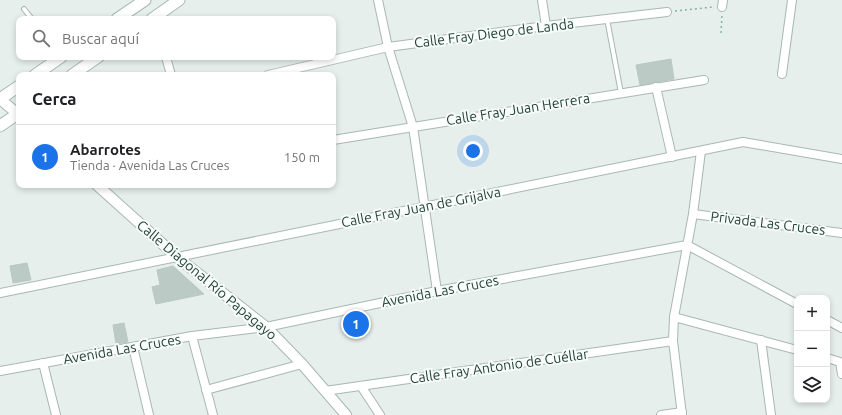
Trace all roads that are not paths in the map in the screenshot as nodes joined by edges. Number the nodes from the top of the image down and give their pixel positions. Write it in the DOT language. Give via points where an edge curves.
graph roads {
  1 [pos="145,0"];
  2 [pos="179,0"];
  3 [pos="378,0"];
  4 [pos="542,0"];
  5 [pos="792,0"];
  6 [pos="24,9"];
  7 [pos="667,12"];
  8 [pos="30,16"];
  9 [pos="121,16"];
  10 [pos="158,16"];
  11 [pos="607,19"];
  12 [pos="546,26"];
  13 [pos="388,47"];
  14 [pos="336,59"];
  15 [pos="52,60"];
  16 [pos="94,60"];
  17 [pos="167,60"];
  18 [pos="332,60"];
  19 [pos="38,72"];
  20 [pos="76,72"];
  21 [pos="170,72"];
  22 [pos="281,72"];
  23 [pos="782,74"];
  24 [pos="704,80"];
  25 [pos="656,87"];
  26 [pos="16,88"];
  27 [pos="621,93"];
  28 [pos="0,99"];
  29 [pos="16,112"];
  30 [pos="16,116"];
  31 [pos="0,126"];
  32 [pos="413,126"];
  33 [pos="336,139"];
  34 [pos="701,151"];
  35 [pos="672,157"];
  36 [pos="842,159"];
  37 [pos="100,188"];
  38 [pos="425,206"];
  39 [pos="693,214"];
  40 [pos="842,233"];
  41 [pos="687,245"];
  42 [pos="177,257"];
  43 [pos="437,291"];
  44 [pos="0,293"];
  45 [pos="794,302"];
  46 [pos="674,317"];
  47 [pos="830,322"];
  48 [pos="266,327"];
  49 [pos="842,328"];
  50 [pos="192,336"];
  51 [pos="761,340"];
  52 [pos="673,341"];
  53 [pos="133,347"];
  54 [pos="794,349"];
  55 [pos="830,359"];
  56 [pos="43,363"];
  57 [pos="302,364"];
  58 [pos="0,371"];
  59 [pos="842,374"];
  60 [pos="361,386"];
  61 [pos="206,390"];
  62 [pos="325,391"];
  63 [pos="682,414"];
  64 [pos="56,415"];
  65 [pos="149,415"];
  66 [pos="213,415"];
  67 [pos="346,415"];
  68 [pos="380,415"];
  69 [pos="661,415"];
  70 [pos="771,415"];
  1 -- 9 [label="main road"];
  2 -- 10 [label="main road"];
  3 -- 13 [label="street"];
  4 -- 12 [label="street"];
  5 -- 23 [label="street"];
  6 -- 8 [label="lane"];
  7 -- 11 [label="street, Calle Fray Diego de Landa"];
  11 -- 12 [label="street, Calle Fray Diego de Landa"];
  11 -- 27 [label="lane"];
  12 -- 13 [label="street, Calle Fray Diego de Landa"];
  13 -- 14 [label="street, Calle Fray Diego de Landa"];
  13 -- 32 [label="street"];
  15 -- 19 [label="main road"];
  16 -- 20 [label="main road"];
  17 -- 21 [label="street"];
  18 -- 22 [label="street, Calle Fray Diego de Landa"];
  24 -- 25 [label="street, Calle Fray Juan Herrera"];
  25 -- 27 [label="street, Calle Fray Juan Herrera"];
  25 -- 35 [label="street"];
  26 -- 28 [label="main road"];
  27 -- 32 [label="street, Calle Fray Juan Herrera"];
  28 -- 29 [label="street"];
  30 -- 31 [label="main road"];
  32 -- 33 [label="street, Calle Fray Juan Herrera"];
  32 -- 38 [label="street"];
  34 -- 35 [label="street, Calle Fray Juan de Grijalva"];
  34 -- 36 [label="street, Calle Fray Juan de Grijalva" via="743,142"];
  34 -- 39 [label="street"];
  35 -- 38 [label="street, Calle Fray Juan de Grijalva"];
  37 -- 42 [label="street, Calle Diagonal Río Papagayo"];
  38 -- 42 [label="street, Calle Fray Juan de Grijalva"];
  38 -- 43 [label="street"];
  39 -- 40 [label="street, Privada Las Cruces"];
  39 -- 41 [label="street"];
  41 -- 43 [label="street, Avenida Las Cruces"];
  41 -- 45 [label="street"];
  41 -- 46 [label="street"];
  42 -- 44 [label="street, Calle Fray Juan de Grijalva"];
  42 -- 48 [label="street, Calle Diagonal Río Papagayo"];
  43 -- 48 [label="street, Avenida Las Cruces"];
  46 -- 51 [label="street"];
  46 -- 52 [label="street"];
  47 -- 49 [label="street"];
  48 -- 50 [label="street, Avenida Las Cruces"];
  48 -- 57 [label="street, Calle Diagonal Río Papagayo"];
  50 -- 53 [label="street, Avenida Las Cruces"];
  50 -- 61 [label="street"];
  51 -- 54 [label="street"];
  51 -- 70 [label="street"];
  52 -- 60 [label="street, Calle Fray Antonio de Cuéllar"];
  52 -- 63 [label="street"];
  53 -- 56 [label="street, Avenida Las Cruces"];
  53 -- 65 [label="street"];
  55 -- 59 [label="street" via="840,362"];
  56 -- 58 [label="street, Avenida Las Cruces"];
  56 -- 64 [label="street"];
  57 -- 61 [label="street"];
  57 -- 62 [label="street, Calle Diagonal Río Papagayo"];
  60 -- 62 [label="street, Calle Fray Antonio de Cuéllar"];
  60 -- 68 [label="street"];
  61 -- 66 [label="street"];
  62 -- 67 [label="street, Calle Diagonal Río Papagayo"];
  63 -- 69 [label="street"];
}
